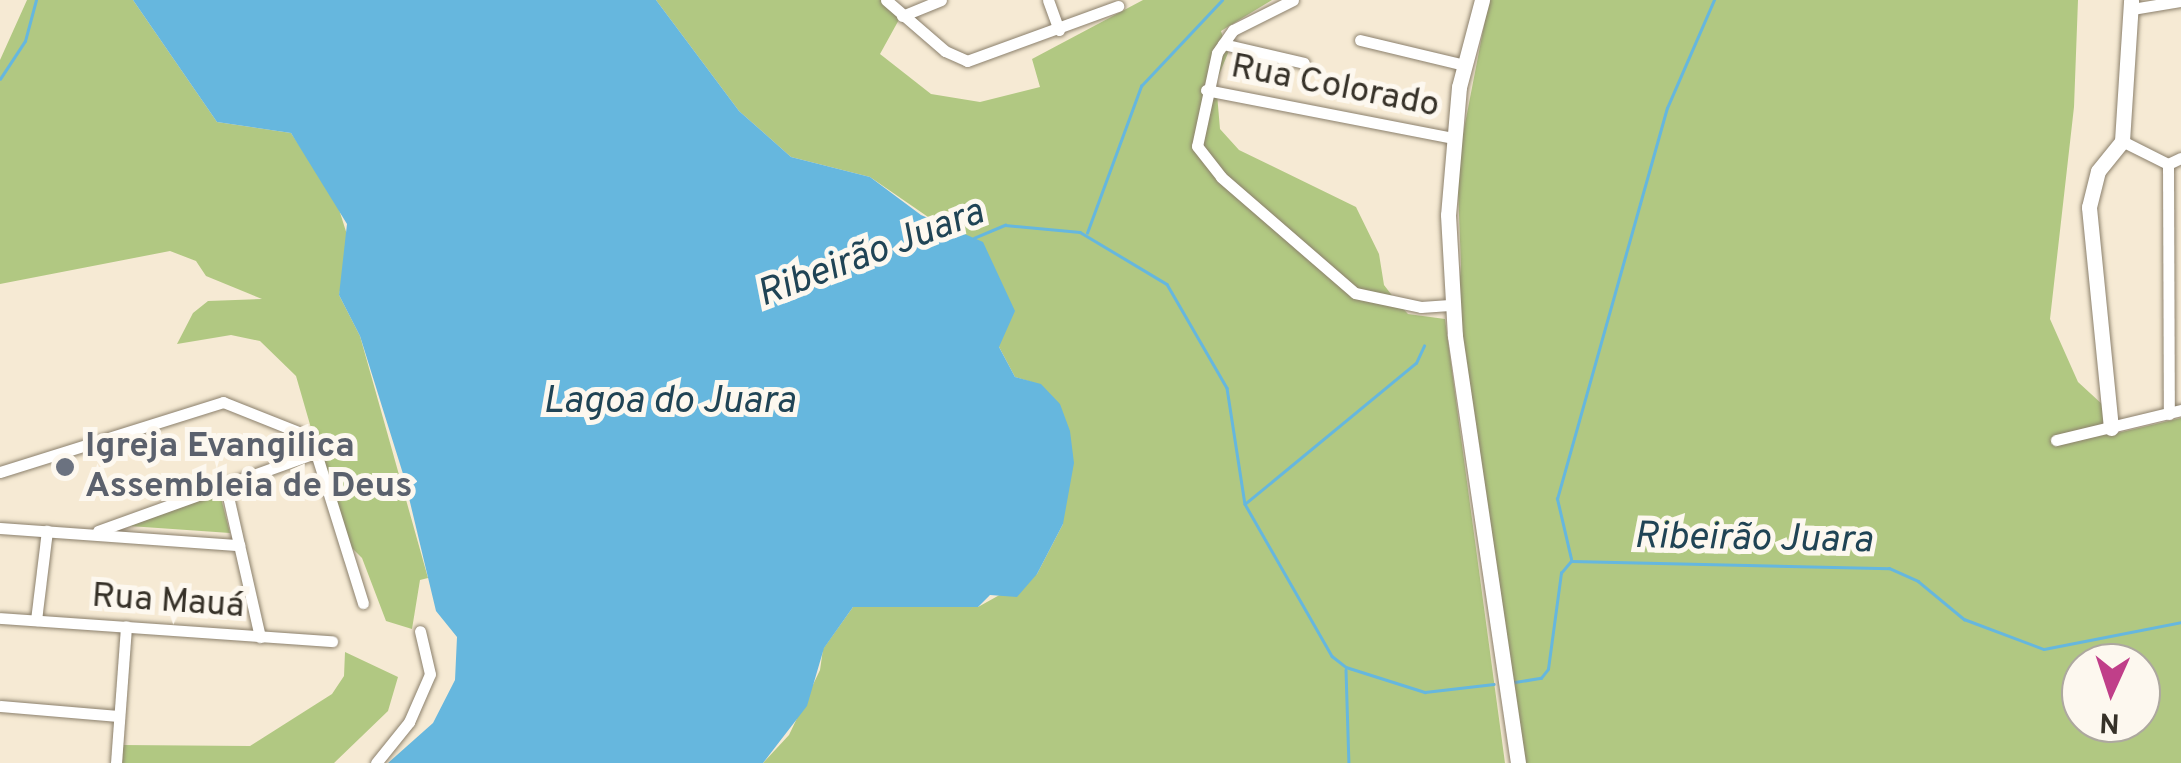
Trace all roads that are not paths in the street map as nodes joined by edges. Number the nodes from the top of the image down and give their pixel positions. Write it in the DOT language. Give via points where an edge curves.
graph roads {
  1 [pos="886,0"];
  2 [pos="941,0"];
  3 [pos="1048,0"];
  4 [pos="1292,0"];
  5 [pos="1482,0"];
  6 [pos="2181,1"];
  7 [pos="2132,4"];
  8 [pos="1118,6"];
  9 [pos="902,16"];
  10 [pos="1059,30"];
  11 [pos="1360,40"];
  12 [pos="1223,44"];
  13 [pos="1304,63"];
  14 [pos="1465,65"];
  15 [pos="1206,90"];
  16 [pos="1452,138"];
  17 [pos="2122,141"];
  18 [pos="2181,158"];
  19 [pos="2168,164"];
  20 [pos="1453,305"];
  21 [pos="2167,321"];
  22 [pos="2181,324"];
  23 [pos="2175,412"];
  24 [pos="2111,428"];
  25 [pos="2056,440"];
  26 [pos="315,453"];
  27 [pos="0,472"];
  28 [pos="225,484"];
  29 [pos="0,528"];
  30 [pos="47,532"];
  31 [pos="95,532"];
  32 [pos="240,545"];
  33 [pos="363,603"];
  34 [pos="0,618"];
  35 [pos="36,620"];
  36 [pos="126,626"];
  37 [pos="420,631"];
  38 [pos="260,637"];
  39 [pos="332,642"];
  40 [pos="0,706"];
  41 [pos="119,716"];
  42 [pos="116,763"];
  43 [pos="376,763"];
  44 [pos="1518,763"];
  1 -- 9 [label="street"];
  2 -- 9 [label="street"];
  3 -- 10 [label="street"];
  4 -- 12 [label="street" via="1233,30"];
  5 -- 14 [label="main road"];
  6 -- 7 [label="street"];
  7 -- 17 [label="main road"];
  8 -- 10 [label="street"];
  9 -- 10 [label="street" via="967,61"];
  11 -- 14 [label="street"];
  12 -- 13 [label="street"];
  12 -- 15 [label="street"];
  14 -- 16 [label="main road"];
  15 -- 16 [label="street, Rua Colorado"];
  15 -- 20 [label="street" via="1197,146 1221,178 1355,293 1421,307"];
  16 -- 20 [label="main road"];
  17 -- 19 [label="street"];
  17 -- 24 [label="main road" via="2104,159 2089,207"];
  18 -- 19 [label="street"];
  19 -- 21 [label="street"];
  20 -- 44 [label="main road"];
  21 -- 22 [label="street"];
  21 -- 23 [label="street"];
  23 -- 24 [label="street"];
  24 -- 25 [label="street"];
  26 -- 27 [label="street" via="310,437 210,401"];
  26 -- 28 [label="street"];
  26 -- 33 [label="street"];
  28 -- 31 [label="street"];
  28 -- 32 [label="street"];
  29 -- 30 [label="street"];
  30 -- 31 [label="street"];
  30 -- 35 [label="street"];
  31 -- 32 [label="street"];
  32 -- 38 [label="street"];
  34 -- 35 [label="street, Rua Mauá"];
  35 -- 36 [label="street, Rua Mauá"];
  36 -- 38 [label="street, Rua Mauá"];
  36 -- 41 [label="street"];
  37 -- 43 [label="street" via="430,674 409,722"];
  38 -- 39 [label="street, Rua Mauá"];
  40 -- 41 [label="street"];
  41 -- 42 [label="street"];
}
